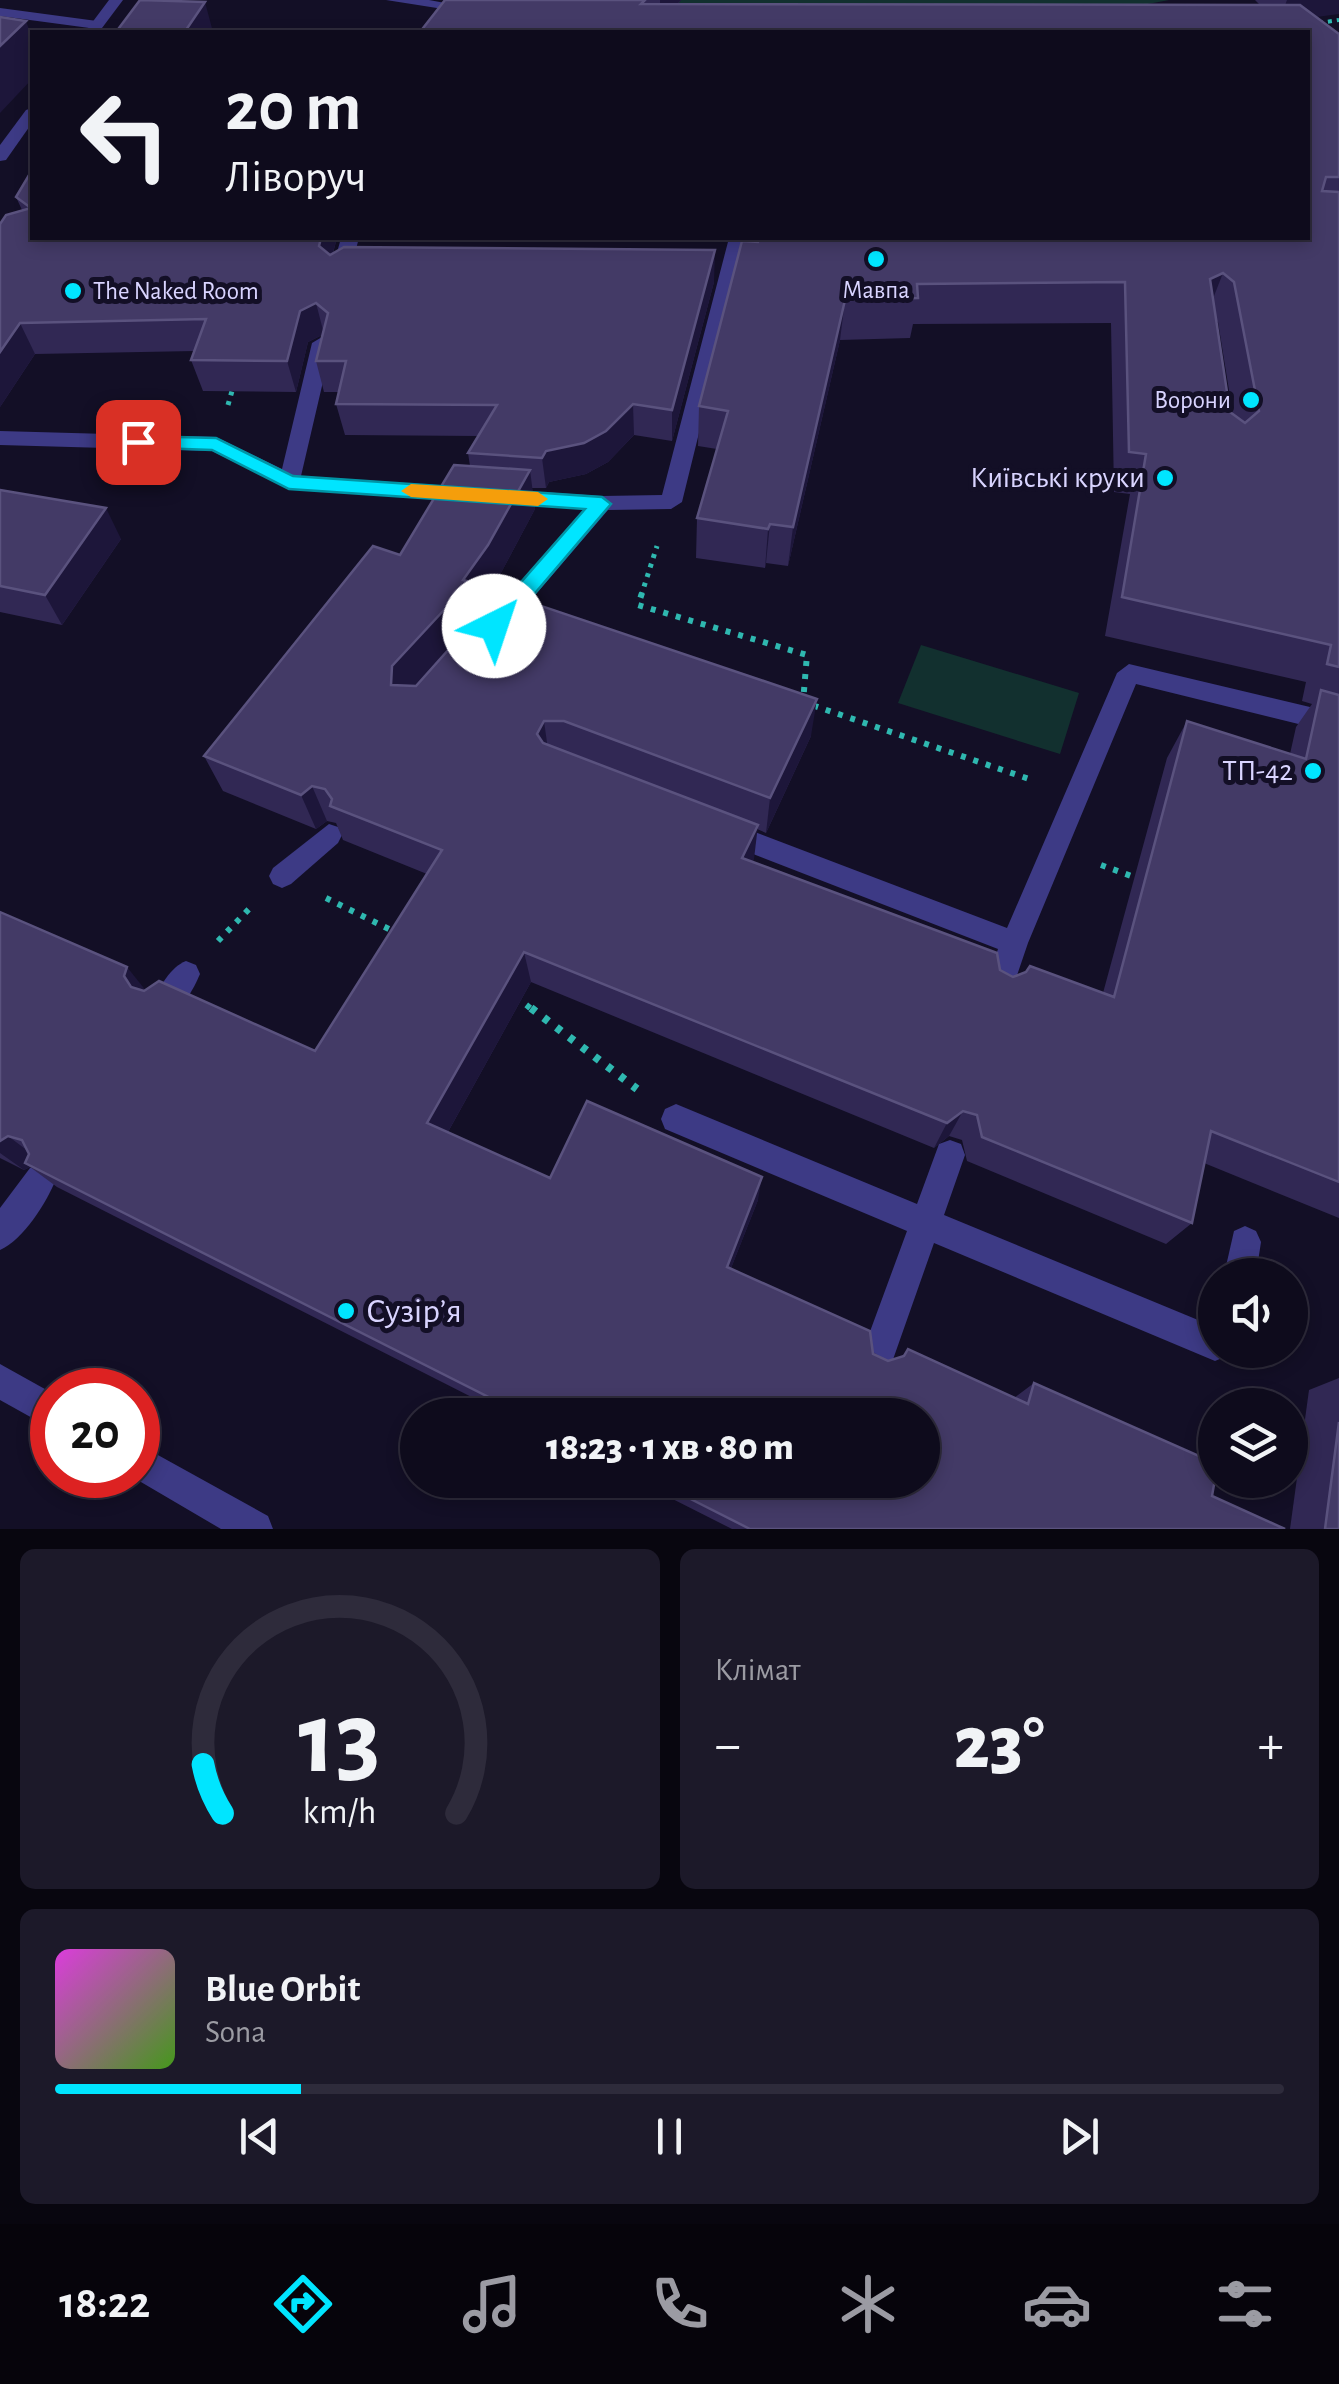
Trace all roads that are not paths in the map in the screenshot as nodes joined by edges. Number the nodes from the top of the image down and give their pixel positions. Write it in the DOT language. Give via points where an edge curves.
graph roads {
  1 [pos="116,0"];
  2 [pos="393,0"];
  3 [pos="0,12"];
  4 [pos="493,12"];
  5 [pos="94,29"];
  6 [pos="30,116"];
  7 [pos="0,156"];
  8 [pos="349,240"];
  9 [pos="737,240"];
  10 [pos="339,278"];
  11 [pos="322,343"];
  12 [pos="0,438"];
  13 [pos="289,482"];
  14 [pos="602,504"];
  15 [pos="481,641"];
  16 [pos="1331,722"];
  17 [pos="705,824"];
  18 [pos="329,834"];
  19 [pos="282,876"];
  20 [pos="1014,943"];
  21 [pos="186,974"];
  22 [pos="999,990"];
  23 [pos="166,1004"];
  24 [pos="676,1120"];
  25 [pos="950,1154"];
  26 [pos="42,1179"];
  27 [pos="924,1225"];
  28 [pos="0,1234"];
  29 [pos="1244,1242"];
  30 [pos="1242,1258"];
  31 [pos="1198,1337"];
  32 [pos="878,1356"];
  33 [pos="0,1381"];
  34 [pos="30,1399"];
  35 [pos="160,1474"];
  36 [pos="254,1529"];
  1 -- 5 [label="street"];
  2 -- 4 [label="street"];
  3 -- 5 [label="street"];
  6 -- 7 [label="street"];
  8 -- 10 [label="street"];
  9 -- 14 [label="street" via="671,502"];
  11 -- 13 [label="street"];
  12 -- 13 [label="street" via="216,444"];
  13 -- 14 [label="street"];
  14 -- 15 [label="street"];
  16 -- 20 [label="street" via="1129,673"];
  17 -- 20 [label="street"];
  18 -- 19 [label="street"];
  20 -- 22 [label="street"];
  21 -- 23 [label="street"];
  24 -- 27 [label="street"];
  25 -- 27 [label="street"];
  26 -- 28 [label="street"];
  27 -- 31 [label="street"];
  27 -- 32 [label="street"];
  29 -- 30 [label="street"];
  33 -- 34 [label="street"];
  35 -- 36 [label="street"];
}
